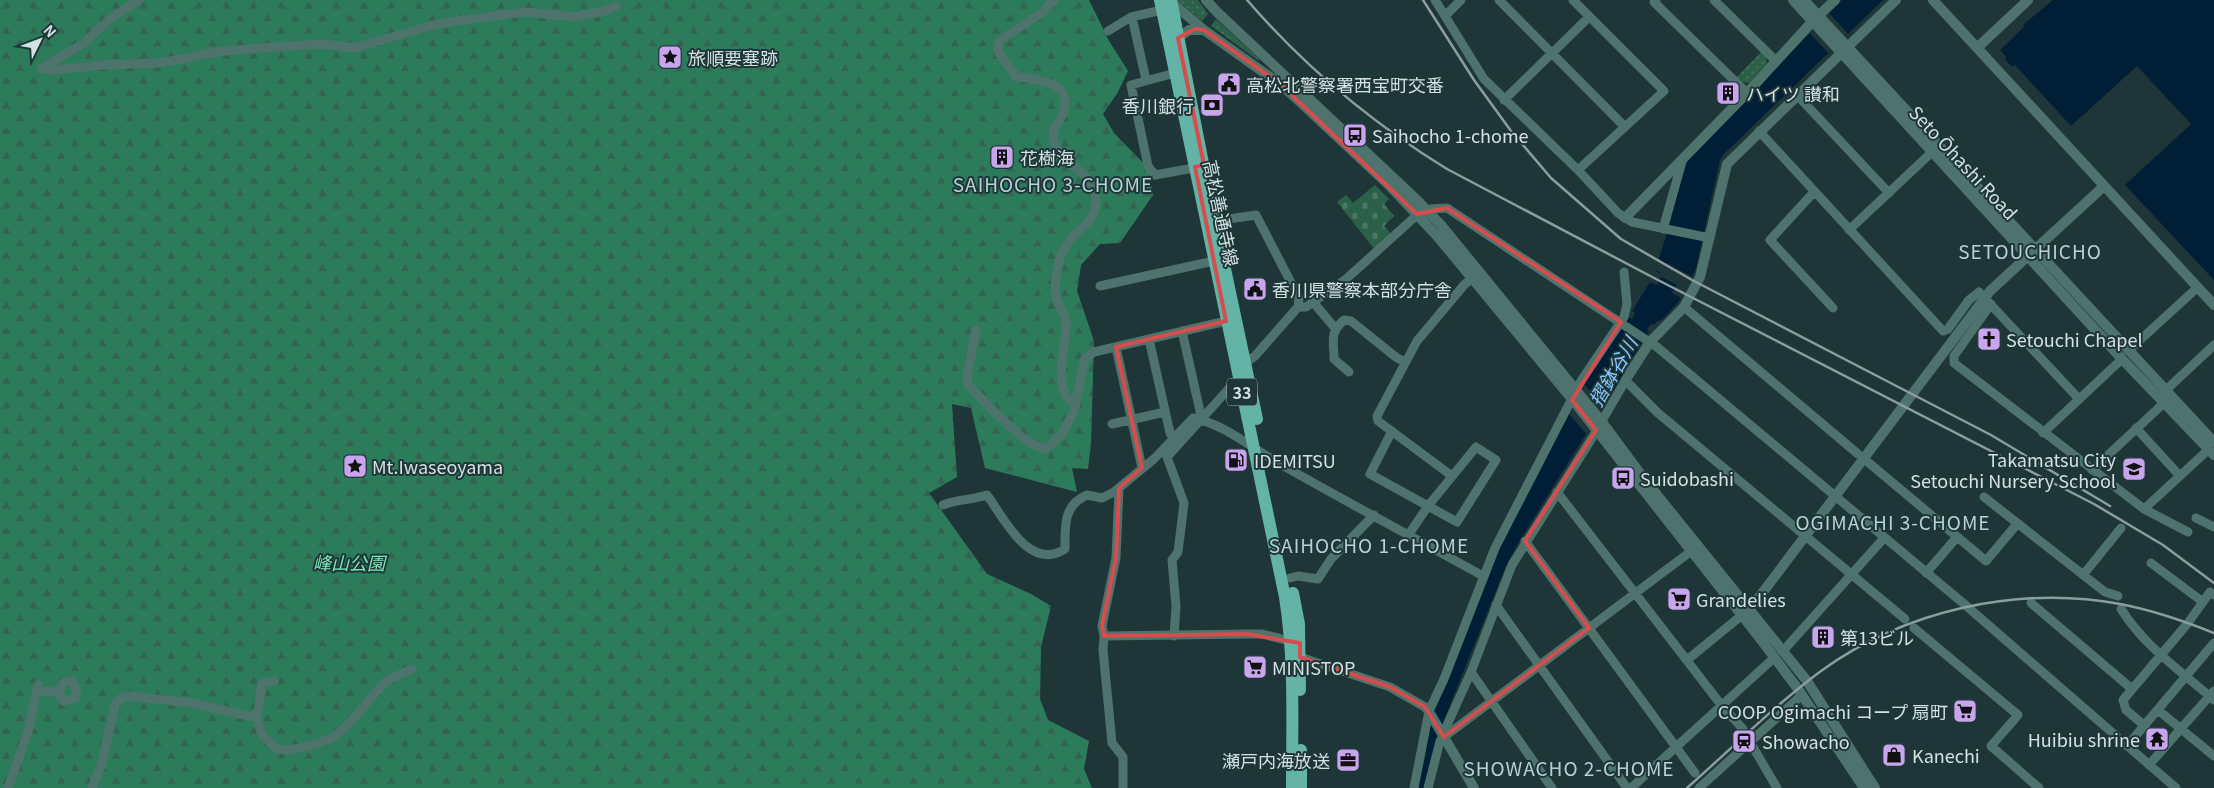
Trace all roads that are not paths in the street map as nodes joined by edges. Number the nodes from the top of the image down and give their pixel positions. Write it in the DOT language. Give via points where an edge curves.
graph roads {
  1 [pos="139,0"];
  2 [pos="1054,0"];
  3 [pos="1206,0"];
  4 [pos="1435,0"];
  5 [pos="1461,0"];
  6 [pos="1499,0"];
  7 [pos="1573,0"];
  8 [pos="1656,0"];
  9 [pos="1714,0"];
  10 [pos="1793,0"];
  11 [pos="1804,0"];
  12 [pos="1835,0"];
  13 [pos="1896,0"];
  14 [pos="1933,0"];
  15 [pos="2028,0"];
  16 [pos="1167,2"];
  17 [pos="616,6"];
  18 [pos="1445,16"];
  19 [pos="1132,17"];
  20 [pos="1589,17"];
  21 [pos="1817,20"];
  22 [pos="1204,30"];
  23 [pos="1108,31"];
  24 [pos="1178,38"];
  25 [pos="1843,48"];
  26 [pos="1977,48"];
  27 [pos="1552,54"];
  28 [pos="1775,60"];
  29 [pos="1174,73"];
  30 [pos="1146,80"];
  31 [pos="1747,93"];
  32 [pos="1797,95"];
  33 [pos="1504,100"];
  34 [pos="1625,127"];
  35 [pos="1759,132"];
  36 [pos="1932,152"];
  37 [pos="1684,156"];
  38 [pos="1199,166"];
  39 [pos="1578,170"];
  40 [pos="2104,186"];
  41 [pos="1814,192"];
  42 [pos="1889,193"];
  43 [pos="1427,210"];
  44 [pos="1417,215"];
  45 [pos="1626,218"];
  46 [pos="1215,221"];
  47 [pos="1665,229"];
  48 [pos="1849,230"];
  49 [pos="1707,238"];
  50 [pos="2032,252"];
  51 [pos="1214,261"];
  52 [pos="1624,272"];
  53 [pos="1476,275"];
  54 [pos="1100,286"];
  55 [pos="2198,287"];
  56 [pos="1988,301"];
  57 [pos="1313,302"];
  58 [pos="2214,305"];
  59 [pos="1298,307"];
  60 [pos="1684,307"];
  61 [pos="1833,308"];
  62 [pos="1226,321"];
  63 [pos="1622,323"];
  64 [pos="1335,328"];
  65 [pos="976,330"];
  66 [pos="1182,331"];
  67 [pos="1149,339"];
  68 [pos="1648,340"];
  69 [pos="2214,345"];
  70 [pos="1116,346"];
  71 [pos="2125,355"];
  72 [pos="1245,362"];
  73 [pos="1405,362"];
  74 [pos="1349,372"];
  75 [pos="1626,378"];
  76 [pos="1240,382"];
  77 [pos="2165,390"];
  78 [pos="1575,397"];
  79 [pos="1077,398"];
  80 [pos="2079,399"];
  81 [pos="2164,402"];
  82 [pos="1165,412"];
  83 [pos="1132,420"];
  84 [pos="1202,420"];
  85 [pos="1112,424"];
  86 [pos="1597,424"];
  87 [pos="2136,428"];
  88 [pos="1392,430"];
  89 [pos="2043,433"];
  90 [pos="1173,438"];
  91 [pos="2212,449"];
  92 [pos="1259,451"];
  93 [pos="1858,454"];
  94 [pos="1869,463"];
  95 [pos="1142,468"];
  96 [pos="2092,470"];
  97 [pos="1452,476"];
  98 [pos="2180,476"];
  99 [pos="1120,488"];
  100 [pos="1557,492"];
  101 [pos="1834,497"];
  102 [pos="1984,497"];
  103 [pos="943,505"];
  104 [pos="1428,506"];
  105 [pos="2144,509"];
  106 [pos="1374,515"];
  107 [pos="2196,518"];
  108 [pos="2017,524"];
  109 [pos="2121,528"];
  110 [pos="2214,528"];
  111 [pos="2188,532"];
  112 [pos="1408,534"];
  113 [pos="1806,535"];
  114 [pos="1957,537"];
  115 [pos="1884,538"];
  116 [pos="1526,541"];
  117 [pos="1690,552"];
  118 [pos="2151,563"];
  119 [pos="1852,573"];
  120 [pos="1926,573"];
  121 [pos="2083,575"];
  122 [pos="1483,576"];
  123 [pos="1290,578"];
  124 [pos="1635,593"];
  125 [pos="2214,595"];
  126 [pos="2118,596"];
  127 [pos="2203,602"];
  128 [pos="2031,603"];
  129 [pos="1496,605"];
  130 [pos="2121,609"];
  131 [pos="1745,613"];
  132 [pos="1905,619"];
  133 [pos="1589,628"];
  134 [pos="1914,628"];
  135 [pos="1104,636"];
  136 [pos="1174,636"];
  137 [pos="1290,641"];
  138 [pos="2214,643"];
  139 [pos="1779,654"];
  140 [pos="2160,655"];
  141 [pos="1300,657"];
  142 [pos="1687,660"];
  143 [pos="1540,666"];
  144 [pos="412,669"];
  145 [pos="1471,672"];
  146 [pos="2186,677"];
  147 [pos="274,681"];
  148 [pos="2132,689"];
  149 [pos="58,692"];
  150 [pos="1802,695"];
  151 [pos="2212,696"];
  152 [pos="1493,701"];
  153 [pos="1722,706"];
  154 [pos="2158,710"];
  155 [pos="1430,713"];
  156 [pos="257,718"];
  157 [pos="2145,726"];
  158 [pos="2181,728"];
  159 [pos="1743,729"];
  160 [pos="1442,734"];
  161 [pos="1750,742"];
  162 [pos="1676,746"];
  163 [pos="2128,746"];
  164 [pos="2214,756"];
  165 [pos="2149,765"];
  166 [pos="1695,773"];
  167 [pos="1703,787"];
  168 [pos="8,788"];
  169 [pos="92,788"];
  170 [pos="1124,788"];
  171 [pos="1292,788"];
  172 [pos="1301,788"];
  173 [pos="1414,788"];
  174 [pos="1428,788"];
  175 [pos="1474,788"];
  176 [pos="1552,788"];
  177 [pos="1627,788"];
  178 [pos="1631,788"];
  179 [pos="1777,788"];
  180 [pos="1864,788"];
  181 [pos="1875,788"];
  182 [pos="2039,788"];
  183 [pos="2176,788"];
  1 -- 17 [label="street" via="110,19 84,43 41,69 160,63 223,51 274,46 322,44 355,48 464,20 525,12 574,17"];
  2 -- 79 [label="street" via="1043,12 997,45 1016,77 1045,80 1061,91 1065,108 1053,128 1053,138 1058,151 1087,175 1093,187 1096,202 1093,217 1065,247 1056,285 1058,302 1065,313 1062,376 1065,395 1070,401"];
  3 -- 43 [label="street"];
  4 -- 18 [label="street"];
  5 -- 18 [label="street"];
  6 -- 27 [label="street"];
  7 -- 20 [label="street"];
  8 -- 31 [label="street" via="1654,2"];
  9 -- 28 [label="street"];
  10 -- 21 [label="street, Seto Ōhashi Road"];
  11 -- 21 [label="street, Seto Ōhashi Road"];
  12 -- 21 [label="street"];
  13 -- 25 [label="street"];
  14 -- 26 [label="street"];
  15 -- 26 [label="street"];
  16 -- 19 [label="street"];
  16 -- 22 [label="street"];
  16 -- 24 [label="main road, 高松善通寺線 / 33"];
  16 -- 29 [label="main road, 高松善通寺線 / 33"];
  18 -- 33 [label="street" via="1484,79"];
  19 -- 23 [label="street"];
  19 -- 30 [label="street"];
  20 -- 27 [label="street"];
  20 -- 34 [label="street" via="1664,91"];
  21 -- 25 [label="street, Seto Ōhashi Road"];
  21 -- 28 [label="street"];
  22 -- 24 [label="street" via="1189,30"];
  22 -- 44 [label="street" via="1291,94"];
  24 -- 38 [label="main road, 高松善通寺線 / 33"];
  25 -- 32 [label="street"];
  25 -- 36 [label="street, Seto Ōhashi Road"];
  25 -- 50 [label="street, Seto Ōhashi Road"];
  26 -- 40 [label="street"];
  27 -- 33 [label="street"];
  27 -- 34 [label="street"];
  28 -- 31 [label="street"];
  29 -- 30 [label="street"];
  29 -- 38 [label="main road, 高松善通寺線 / 33"];
  30 -- 38 [label="street" via="1134,83 1131,88 1149,170 1155,175"];
  31 -- 37 [label="street"];
  32 -- 35 [label="street"];
  32 -- 42 [label="street"];
  33 -- 39 [label="street"];
  34 -- 39 [label="street"];
  35 -- 41 [label="street"];
  35 -- 49 [label="street" via="1727,164"];
  36 -- 42 [label="street"];
  36 -- 50 [label="street, Seto Ōhashi Road"];
  37 -- 45 [label="street"];
  37 -- 47 [label="street"];
  38 -- 46 [label="main road, 高松善通寺線 / 33"];
  38 -- 51 [label="main road, 高松善通寺線 / 33"];
  39 -- 45 [label="street"];
  40 -- 50 [label="street"];
  40 -- 55 [label="street"];
  41 -- 48 [label="street"];
  41 -- 61 [label="street" via="1770,240"];
  42 -- 48 [label="street"];
  43 -- 44 [label="street"];
  43 -- 53 [label="street"];
  43 -- 63 [label="street" via="1447,208"];
  44 -- 53 [label="street"];
  44 -- 57 [label="street" via="1344,280"];
  45 -- 47 [label="street"];
  46 -- 59 [label="street" via="1256,214 1299,298"];
  46 -- 72 [label="main road, 高松善通寺線 / 33"];
  47 -- 49 [label="street"];
  48 -- 56 [label="street" via="1942,331 1948,329 1979,292"];
  49 -- 60 [label="street" via="1702,272"];
  50 -- 56 [label="street"];
  50 -- 71 [label="street, Seto Ōhashi Road"];
  51 -- 54 [label="street"];
  51 -- 62 [label="main road, 高松善通寺線 / 33"];
  52 -- 63 [label="street" via="1627,304"];
  53 -- 73 [label="street" via="1417,341"];
  53 -- 78 [label="street"];
  55 -- 58 [label="street"];
  55 -- 71 [label="street"];
  56 -- 80 [label="street"];
  56 -- 89 [label="street" via="1954,363"];
  56 -- 101 [label="street"];
  57 -- 59 [label="street" via="1306,307"];
  57 -- 64 [label="street"];
  59 -- 72 [label="street" via="1255,356"];
  60 -- 68 [label="street"];
  60 -- 93 [label="street"];
  62 -- 66 [label="street"];
  62 -- 76 [label="main road, 高松善通寺線 / 33"];
  63 -- 68 [label="street"];
  63 -- 78 [label="street"];
  64 -- 73 [label="street" via="1344,320 1352,321"];
  64 -- 74 [label="street" via="1334,359"];
  65 -- 79 [label="street" via="968,385 1024,440 1046,449 1062,434"];
  66 -- 67 [label="street"];
  66 -- 84 [label="street"];
  67 -- 70 [label="street"];
  67 -- 82 [label="street"];
  68 -- 75 [label="street"];
  68 -- 101 [label="street"];
  69 -- 77 [label="street"];
  70 -- 79 [label="street" via="1094,352 1085,359"];
  70 -- 83 [label="street"];
  71 -- 77 [label="street, Seto Ōhashi Road"];
  71 -- 80 [label="street"];
  71 -- 81 [label="street, Seto Ōhashi Road"];
  72 -- 92 [label="main road, 高松善通寺線 / 33"];
  73 -- 88 [label="street" via="1377,416 1378,421"];
  75 -- 86 [label="street"];
  75 -- 113 [label="street" via="1658,414"];
  76 -- 84 [label="street" via="1234,383"];
  76 -- 92 [label="main road, 高松善通寺線 / 33"];
  77 -- 91 [label="street, Seto Ōhashi Road"];
  78 -- 86 [label="street"];
  78 -- 122 [label="street"];
  80 -- 89 [label="street"];
  81 -- 87 [label="street"];
  81 -- 91 [label="street, Seto Ōhashi Road"];
  82 -- 83 [label="street"];
  82 -- 90 [label="street"];
  83 -- 85 [label="street"];
  83 -- 95 [label="street"];
  84 -- 90 [label="street" via="1193,418"];
  84 -- 92 [label="street"];
  84 -- 136 [label="street" via="1167,457 1184,503 1178,552 1172,560 1176,606"];
  86 -- 100 [label="street"];
  86 -- 117 [label="street"];
  86 -- 131 [label="street" via="1645,480"];
  87 -- 96 [label="street"];
  87 -- 98 [label="street"];
  88 -- 97 [label="street"];
  88 -- 104 [label="street" via="1370,474"];
  89 -- 96 [label="street"];
  90 -- 95 [label="street"];
  91 -- 98 [label="street"];
  92 -- 106 [label="street"];
  92 -- 123 [label="main road, 高松善通寺線 / 33"];
  92 -- 137 [label="main road, 高松善通寺線 / 33"];
  94 -- 114 [label="street"];
  95 -- 99 [label="street"];
  96 -- 105 [label="street"];
  97 -- 104 [label="street"];
  97 -- 104 [label="street" via="1476,447 1496,460 1457,522"];
  98 -- 105 [label="street"];
  99 -- 103 [label="street" via="1102,498 1087,495 1074,504 1065,521 1065,549 1043,555 1022,543 987,495"];
  99 -- 135 [label="street" via="1116,558 1102,626"];
  100 -- 116 [label="street"];
  100 -- 124 [label="street"];
  101 -- 113 [label="street"];
  101 -- 115 [label="street"];
  102 -- 108 [label="street"];
  104 -- 112 [label="street"];
  105 -- 111 [label="street"];
  106 -- 112 [label="street"];
  106 -- 123 [label="street" via="1331,559 1318,579"];
  107 -- 110 [label="street"];
  108 -- 114 [label="street" via="1986,562"];
  108 -- 121 [label="street"];
  109 -- 121 [label="street"];
  112 -- 122 [label="street"];
  113 -- 119 [label="street"];
  113 -- 131 [label="street"];
  114 -- 120 [label="street"];
  115 -- 119 [label="street"];
  115 -- 120 [label="street"];
  116 -- 129 [label="street"];
  116 -- 133 [label="street"];
  117 -- 124 [label="street"];
  117 -- 131 [label="street" via="1732,604"];
  118 -- 127 [label="street"];
  119 -- 132 [label="street"];
  119 -- 139 [label="street"];
  120 -- 163 [label="street"];
  121 -- 126 [label="street" via="2105,592"];
  122 -- 155 [label="street"];
  123 -- 141 [label="main road, 高松善通寺線 / 33" via="1299,624"];
  124 -- 133 [label="street"];
  124 -- 142 [label="street"];
  125 -- 127 [label="street" via="2210,592"];
  127 -- 140 [label="street"];
  128 -- 148 [label="street"];
  129 -- 143 [label="street"];
  129 -- 145 [label="street"];
  130 -- 140 [label="street"];
  131 -- 139 [label="street"];
  131 -- 139 [label="street" via="1756,633"];
  131 -- 142 [label="street"];
  133 -- 143 [label="street"];
  133 -- 162 [label="street"];
  134 -- 182 [label="street" via="2018,715 1991,746"];
  135 -- 136 [label="street"];
  135 -- 170 [label="street" via="1112,743 1123,757"];
  136 -- 137 [label="street" via="1262,634"];
  137 -- 171 [label="main road, 高松善通寺線 / 33"];
  138 -- 146 [label="street"];
  139 -- 150 [label="street"];
  139 -- 153 [label="street"];
  139 -- 181 [label="street" via="1807,681"];
  140 -- 146 [label="street"];
  140 -- 148 [label="street"];
  141 -- 155 [label="street" via="1390,687"];
  141 -- 172 [label="main road, 高松善通寺線 / 33"];
  142 -- 153 [label="street"];
  143 -- 152 [label="street"];
  143 -- 177 [label="street"];
  144 -- 156 [label="street" via="386,681 347,726 319,743 290,750 277,749 262,735"];
  145 -- 152 [label="street"];
  145 -- 160 [label="street"];
  146 -- 151 [label="street"];
  146 -- 154 [label="street"];
  147 -- 156 [label="street" via="262,683"];
  148 -- 157 [label="street" via="2123,700 2126,710"];
  149 -- 168 [label="street" via="37,688 28,732"];
  150 -- 161 [label="street"];
  150 -- 180 [label="street"];
  151 -- 158 [label="street"];
  152 -- 160 [label="street"];
  152 -- 176 [label="street"];
  153 -- 159 [label="street"];
  153 -- 162 [label="street"];
  154 -- 157 [label="street"];
  154 -- 158 [label="street"];
  155 -- 160 [label="street"];
  155 -- 173 [label="street" via="1425,722"];
  156 -- 169 [label="street" via="192,703 129,696 121,698 115,705 101,766"];
  157 -- 163 [label="street"];
  158 -- 164 [label="street"];
  158 -- 165 [label="street"];
  160 -- 174 [label="street"];
  160 -- 175 [label="street"];
  161 -- 167 [label="street"];
  161 -- 179 [label="street"];
  162 -- 166 [label="street"];
  162 -- 178 [label="street"];
  163 -- 165 [label="street"];
  165 -- 183 [label="street"];
}
